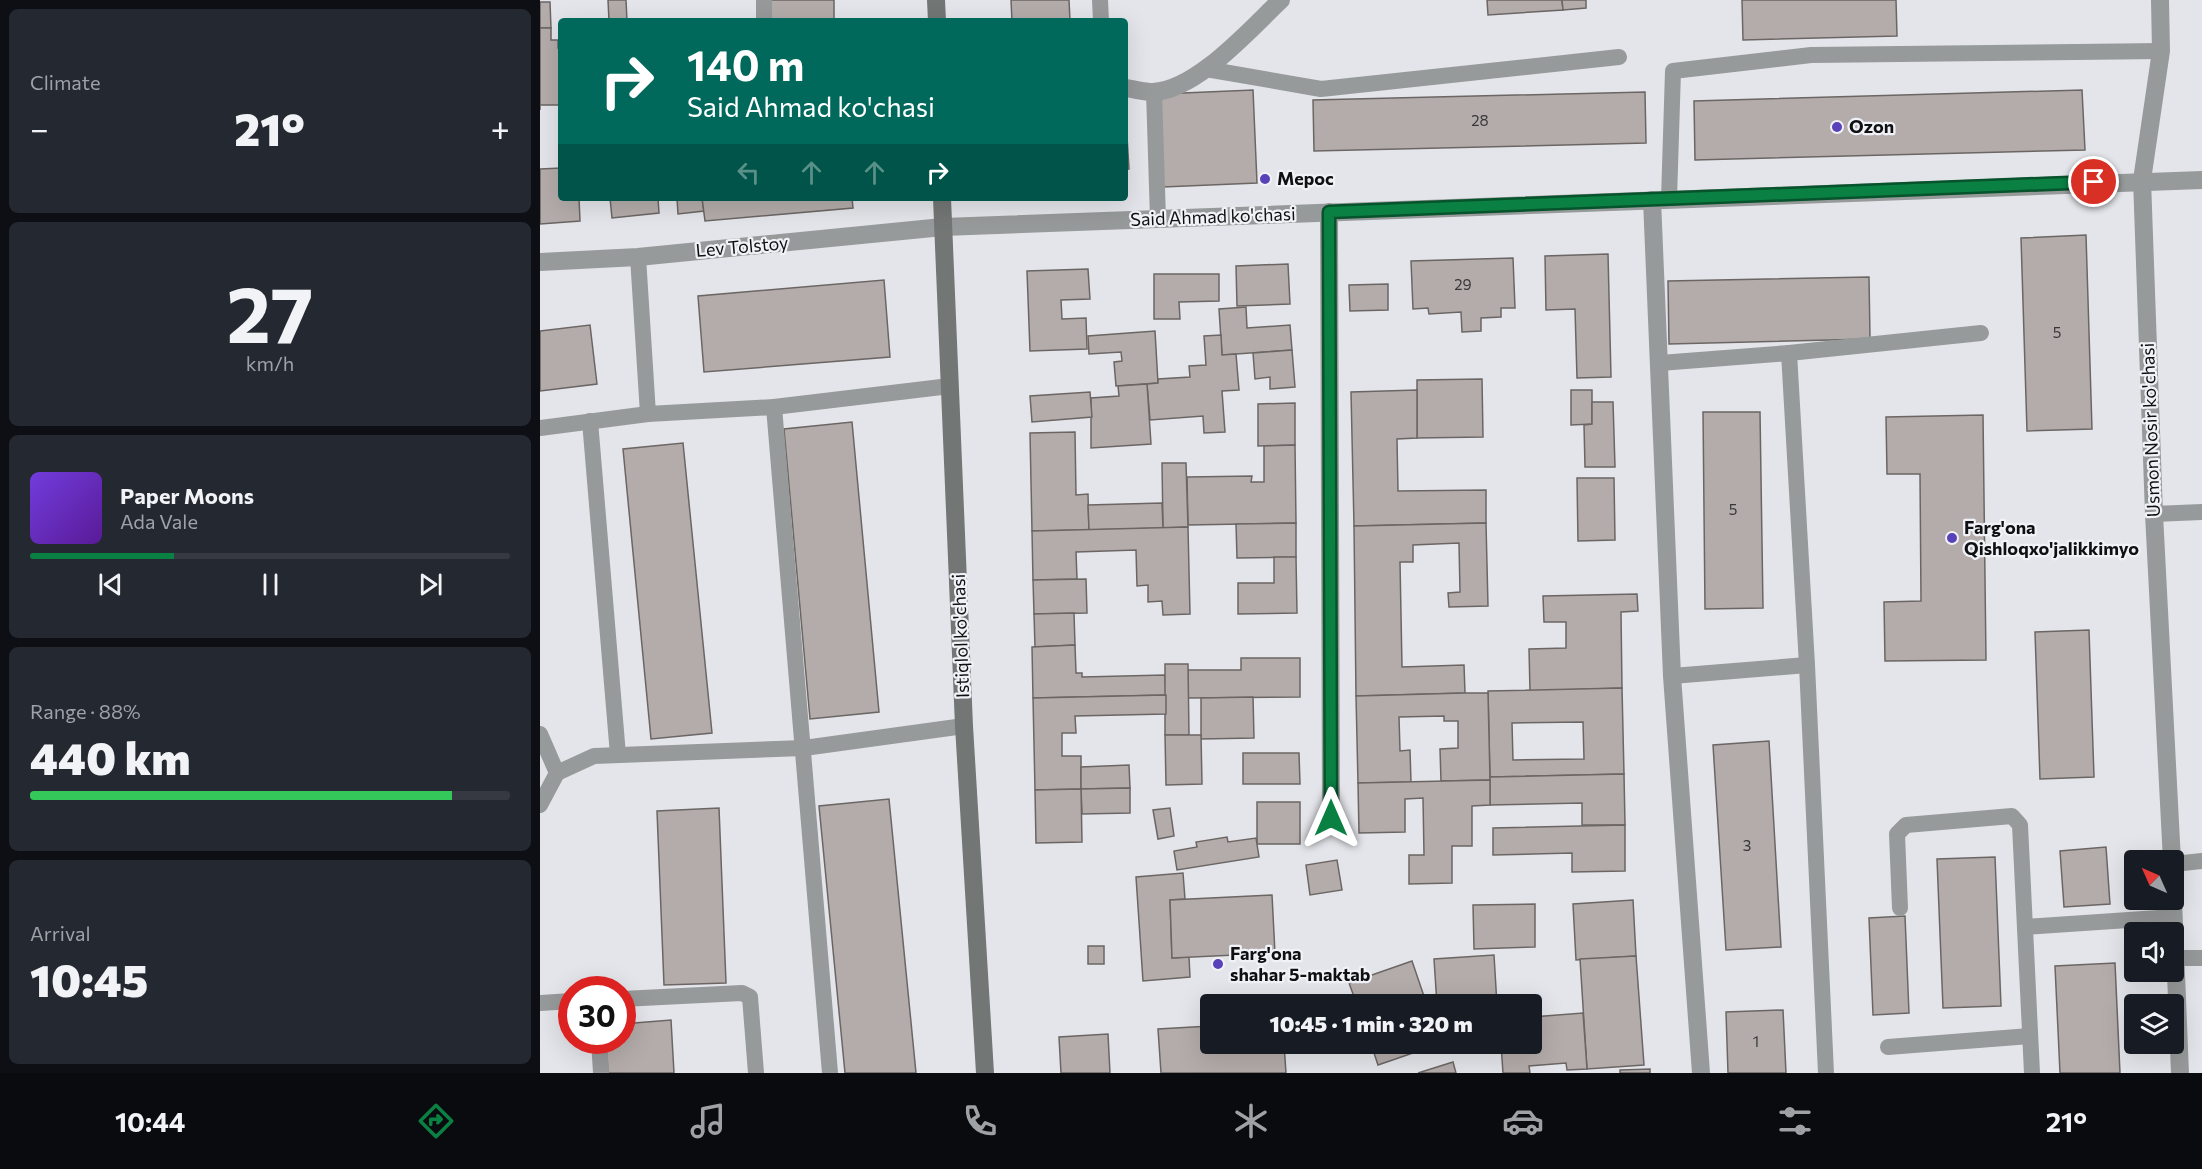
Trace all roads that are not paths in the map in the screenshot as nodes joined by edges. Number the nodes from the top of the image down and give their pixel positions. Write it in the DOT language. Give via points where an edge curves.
graph roads {
  1 [pos="764,0"];
  2 [pos="936,0"];
  3 [pos="1100,0"];
  4 [pos="1281,0"];
  5 [pos="2160,0"];
  6 [pos="764,18"];
  7 [pos="937,18"];
  8 [pos="1101,18"];
  9 [pos="2161,51"];
  10 [pos="1619,57"];
  11 [pos="1206,69"];
  12 [pos="1128,88"];
  13 [pos="1154,92"];
  14 [pos="2142,180"];
  15 [pos="2202,180"];
  16 [pos="1660,199"];
  17 [pos="942,201"];
  18 [pos="1329,212"];
  19 [pos="1158,219"];
  20 [pos="943,227"];
  21 [pos="638,256"];
  22 [pos="540,262"];
  23 [pos="1981,333"];
  24 [pos="1789,353"];
  25 [pos="1660,363"];
  26 [pos="950,386"];
  27 [pos="774,407"];
  28 [pos="648,414"];
  29 [pos="590,422"];
  30 [pos="540,428"];
  31 [pos="2202,512"];
  32 [pos="2154,514"];
  33 [pos="1807,665"];
  34 [pos="1672,676"];
  35 [pos="964,726"];
  36 [pos="540,734"];
  37 [pos="804,748"];
  38 [pos="618,755"];
  39 [pos="557,773"];
  40 [pos="540,805"];
  41 [pos="1331,818"];
  42 [pos="2172,850"];
  43 [pos="2202,861"];
  44 [pos="2184,862"];
  45 [pos="1900,908"];
  46 [pos="2157,910"];
  47 [pos="2025,927"];
  48 [pos="2184,958"];
  49 [pos="2202,958"];
  50 [pos="2177,982"];
  51 [pos="636,998"];
  52 [pos="558,1002"];
  53 [pos="540,1003"];
  54 [pos="2030,1036"];
  55 [pos="1888,1047"];
  56 [pos="600,1054"];
  57 [pos="602,1073"];
  58 [pos="756,1073"];
  59 [pos="830,1073"];
  60 [pos="985,1073"];
  61 [pos="1701,1073"];
  62 [pos="1826,1073"];
  63 [pos="2032,1073"];
  64 [pos="2180,1073"];
  1 -- 6 [label="lane"];
  2 -- 7 [label="main road"];
  3 -- 8 [label="lane"];
  4 -- 11 [label="street"];
  5 -- 9 [label="street, Usmon Nosir ko'chasi"];
  9 -- 14 [label="street, Usmon Nosir ko'chasi"];
  9 -- 16 [label="lane" via="1811,55 1673,71"];
  10 -- 11 [label="lane" via="1320,89"];
  11 -- 13 [label="street" via="1180,85"];
  12 -- 13 [label="street"];
  13 -- 19 [label="lane"];
  14 -- 15 [label="street, Said Ahmad ko'chasi"];
  14 -- 16 [label="street, Said Ahmad ko'chasi"];
  14 -- 32 [label="street, Usmon Nosir ko'chasi"];
  16 -- 18 [label="street, Said Ahmad ko'chasi"];
  16 -- 25 [label="street"];
  17 -- 20 [label="main road, Istiqlol ko'chasi"];
  18 -- 19 [label="street, Said Ahmad ko'chasi"];
  18 -- 41 [label="street"];
  19 -- 20 [label="street, Said Ahmad ko'chasi"];
  20 -- 21 [label="street, Lev Tolstoy"];
  20 -- 26 [label="main road, Istiqlol ko'chasi"];
  21 -- 22 [label="street, Lev Tolstoy"];
  21 -- 28 [label="lane"];
  23 -- 24 [label="lane"];
  24 -- 25 [label="lane"];
  24 -- 33 [label="lane"];
  25 -- 34 [label="street"];
  26 -- 27 [label="lane"];
  26 -- 35 [label="main road, Istiqlol ko'chasi"];
  27 -- 28 [label="lane"];
  27 -- 37 [label="lane"];
  28 -- 29 [label="lane"];
  29 -- 30 [label="lane"];
  29 -- 38 [label="lane"];
  31 -- 32 [label="lane"];
  32 -- 42 [label="street, Usmon Nosir ko'chasi"];
  33 -- 34 [label="lane"];
  33 -- 62 [label="lane"];
  34 -- 61 [label="street"];
  35 -- 37 [label="lane"];
  35 -- 60 [label="main road, Istiqlol ko'chasi"];
  36 -- 39 [label="lane"];
  37 -- 38 [label="lane"];
  37 -- 59 [label="lane"];
  38 -- 39 [label="lane" via="594,756"];
  39 -- 40 [label="lane"];
  43 -- 44 [label="lane"];
  45 -- 47 [label="lane" via="1897,834 1906,825 2012,816 2020,825"];
  46 -- 47 [label="lane"];
  47 -- 54 [label="lane"];
  48 -- 49 [label="lane"];
  50 -- 64 [label="street"];
  51 -- 58 [label="lane" via="742,993 750,997"];
  52 -- 53 [label="lane"];
  54 -- 55 [label="lane"];
  54 -- 63 [label="lane"];
  56 -- 57 [label="lane"];
}
